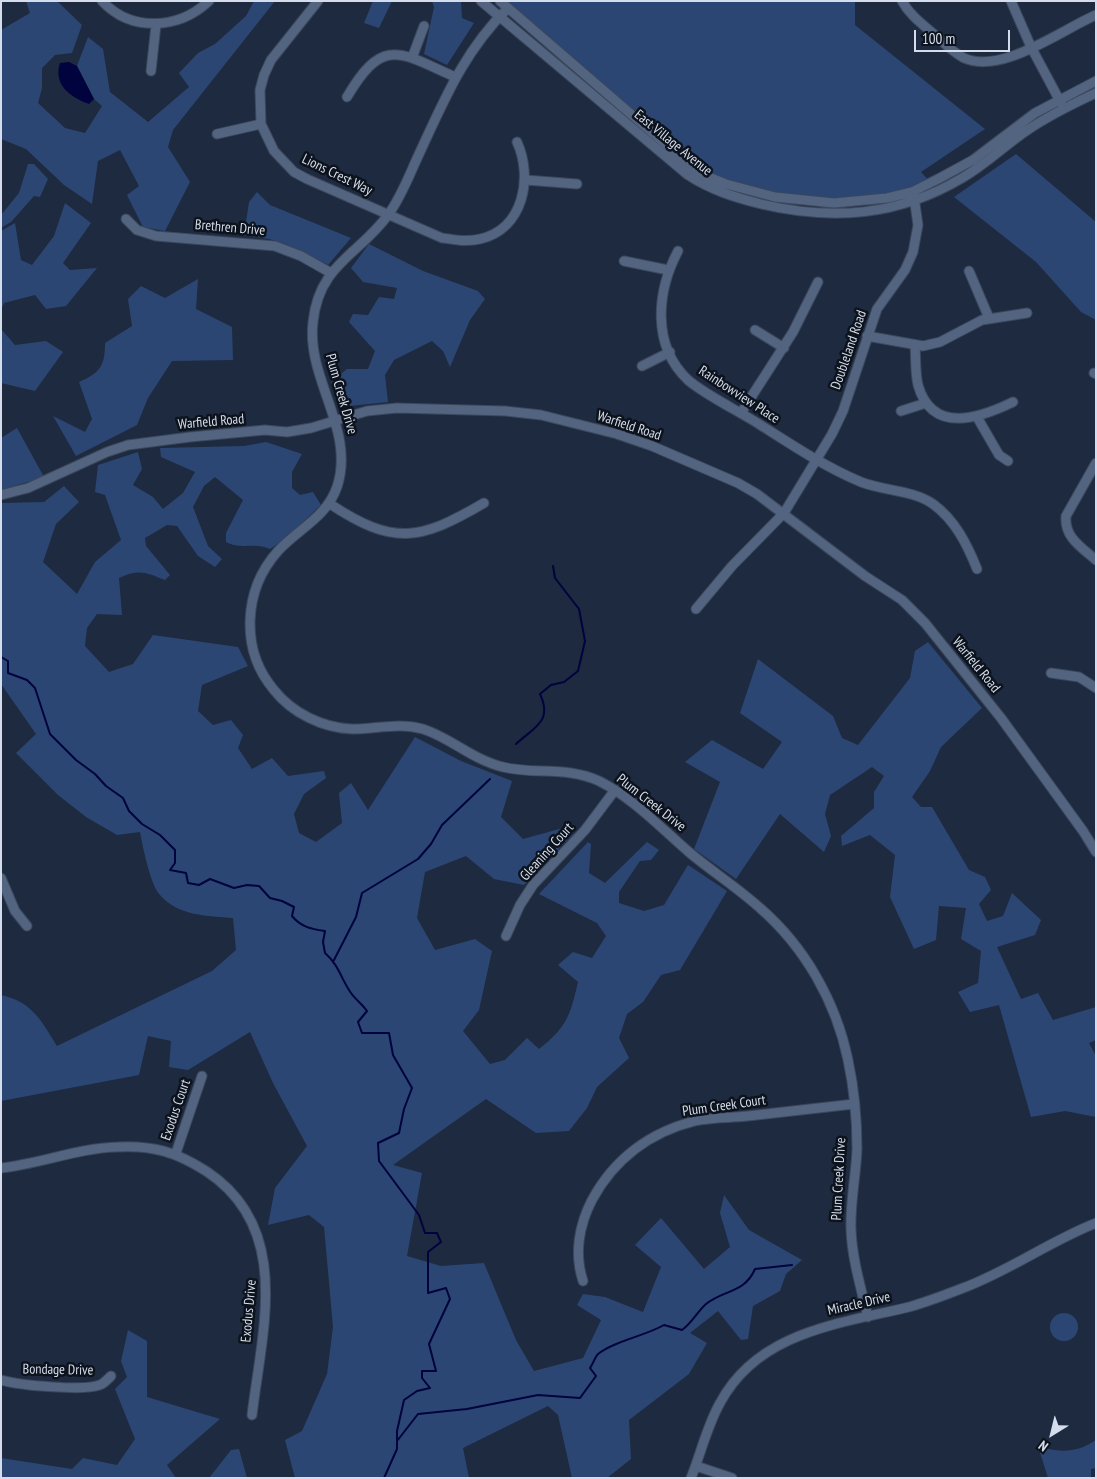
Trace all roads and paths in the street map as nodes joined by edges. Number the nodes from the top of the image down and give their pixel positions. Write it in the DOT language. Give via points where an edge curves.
graph roads {
  1 [pos="102,1"];
  2 [pos="318,1"];
  3 [pos="481,1"];
  4 [pos="500,1"];
  5 [pos="902,1"];
  6 [pos="1011,1"];
  7 [pos="207,2"];
  8 [pos="508,8"];
  9 [pos="1096,14"];
  10 [pos="499,16"];
  11 [pos="156,25"];
  12 [pos="424,26"];
  13 [pos="1031,47"];
  14 [pos="412,58"];
  15 [pos="151,71"];
  16 [pos="455,77"];
  17 [pos="1096,81"];
  18 [pos="1096,93"];
  19 [pos="347,97"];
  20 [pos="1062,104"];
  21 [pos="261,124"];
  22 [pos="217,134"];
  23 [pos="517,142"];
  24 [pos="526,180"];
  25 [pos="577,184"];
  26 [pos="914,196"];
  27 [pos="388,215"];
  28 [pos="126,219"];
  29 [pos="678,251"];
  30 [pos="624,261"];
  31 [pos="668,270"];
  32 [pos="969,271"];
  33 [pos="331,273"];
  34 [pos="818,282"];
  35 [pos="1027,313"];
  36 [pos="989,318"];
  37 [pos="754,330"];
  38 [pos="867,336"];
  39 [pos="915,346"];
  40 [pos="784,348"];
  41 [pos="670,352"];
  42 [pos="642,366"];
  43 [pos="1013,402"];
  44 [pos="926,403"];
  45 [pos="901,411"];
  46 [pos="741,413"];
  47 [pos="977,417"];
  48 [pos="334,421"];
  49 [pos="818,459"];
  50 [pos="1008,461"];
  51 [pos="1096,463"];
  52 [pos="1,495"];
  53 [pos="484,503"];
  54 [pos="330,504"];
  55 [pos="784,513"];
  56 [pos="1096,560"];
  57 [pos="977,569"];
  58 [pos="696,609"];
  59 [pos="1051,672"];
  60 [pos="1096,688"];
  61 [pos="615,790"];
  62 [pos="1096,852"];
  63 [pos="1,878"];
  64 [pos="27,926"];
  65 [pos="506,936"];
  66 [pos="202,1076"];
  67 [pos="854,1104"];
  68 [pos="176,1153"];
  69 [pos="1,1168"];
  70 [pos="1096,1223"];
  71 [pos="583,1281"];
  72 [pos="868,1316"];
  73 [pos="111,1376"];
  74 [pos="1,1380"];
  75 [pos="252,1416"];
  76 [pos="696,1466"];
  77 [pos="691,1478"];
  78 [pos="732,1478"];
  1 -- 11 [label="street" via="120,16"];
  2 -- 21 [label="street, Lions Crest Way" via="271,60 260,90"];
  3 -- 10 [label="street, East Village Avenue"];
  4 -- 8 [label="street, East Village Avenue"];
  5 -- 13 [label="street" via="907,10 964,58 998,62"];
  6 -- 13 [label="street"];
  7 -- 11 [label="street" via="187,17"];
  8 -- 10 [label="street, Plum Creek Drive"];
  8 -- 26 [label="street, East Village Avenue" via="706,176 776,197 811,202 853,203"];
  9 -- 13 [label="street"];
  10 -- 16 [label="street, Plum Creek Drive" via="471,50"];
  10 -- 26 [label="street, East Village Avenue" via="688,176 709,188 801,212 837,214 869,212"];
  11 -- 15 [label="street"];
  12 -- 14 [label="street"];
  13 -- 20 [label="street"];
  14 -- 16 [label="street"];
  14 -- 19 [label="street" via="394,55 376,60 361,73"];
  16 -- 27 [label="street, Plum Creek Drive" via="397,203"];
  17 -- 20 [label="street, East Village Avenue"];
  18 -- 20 [label="street, East Village Avenue"];
  20 -- 26 [label="street, East Village Avenue" via="963,178"];
  21 -- 22 [label="street"];
  21 -- 27 [label="street, Lions Crest Way" via="274,151 294,172"];
  23 -- 24 [label="street" via="524,158"];
  24 -- 25 [label="street"];
  24 -- 27 [label="street, Lions Crest Way" via="521,202 509,222 480,240 442,238"];
  26 -- 38 [label="street, Doubleland Road" via="918,226 913,252 905,270 877,309"];
  27 -- 33 [label="street, Plum Creek Drive"];
  28 -- 33 [label="street, Brethren Drive" via="137,230 156,236 275,246"];
  29 -- 31 [label="street, Rainbowview Place"];
  30 -- 31 [label="street"];
  31 -- 41 [label="street, Rainbowview Place" via="660,306 661,324"];
  32 -- 36 [label="street"];
  33 -- 48 [label="street, Plum Creek Drive" via="316,303 312,336 316,362"];
  34 -- 40 [label="street"];
  35 -- 36 [label="street"];
  36 -- 39 [label="street" via="940,342"];
  37 -- 40 [label="street"];
  38 -- 39 [label="street"];
  38 -- 49 [label="street, Doubleland Road" via="843,411"];
  39 -- 44 [label="street" via="918,385"];
  40 -- 46 [label="street"];
  41 -- 42 [label="street"];
  41 -- 46 [label="street, Rainbowview Place" via="689,380"];
  43 -- 47 [label="street"];
  44 -- 45 [label="street"];
  44 -- 47 [label="street" via="949,418"];
  46 -- 49 [label="street, Rainbowview Place"];
  47 -- 50 [label="street" via="999,454"];
  48 -- 52 [label="street, Warfield Road" via="287,432 266,430 128,445 28,488"];
  48 -- 54 [label="street, Plum Creek Drive" via="341,443 342,462"];
  48 -- 55 [label="street, Warfield Road" via="397,408 541,415 652,446 738,483"];
  49 -- 55 [label="street, Doubleland Road"];
  49 -- 57 [label="street, Rainbowview Place" via="880,489 920,497 933,504 964,538"];
  51 -- 56 [label="street" via="1066,516 1070,537"];
  53 -- 54 [label="street" via="441,526 405,534 369,527"];
  54 -- 61 [label="street, Plum Creek Drive" via="315,522 280,549 264,569 255,588 250,634 258,666 273,689 290,706 327,725 350,729 391,725 419,728 498,766 516,770 574,772"];
  55 -- 58 [label="street, Doubleland Road" via="732,566"];
  55 -- 62 [label="street, Warfield Road" via="902,600 925,623 1001,718"];
  59 -- 60 [label="street" via="1079,677"];
  61 -- 65 [label="street, Gleaning Court" via="585,830 533,885"];
  61 -- 67 [label="street, Plum Creek Drive" via="758,906 797,947 819,982 837,1022 848,1061"];
  63 -- 64 [label="street" via="15,911"];
  66 -- 68 [label="street, Exodus Court"];
  67 -- 71 [label="street, Plum Creek Court" via="696,1121 669,1129 643,1142 611,1170 590,1205 577,1256"];
  67 -- 72 [label="street, Plum Creek Drive" via="857,1151 851,1232"];
  68 -- 69 [label="street, Exodus Drive" via="142,1147 114,1147 26,1166"];
  68 -- 75 [label="street, Exodus Drive" via="231,1191 256,1231 263,1252 266,1292"];
  70 -- 72 [label="street, Miracle Drive" via="965,1288 912,1306"];
  72 -- 76 [label="street, Miracle Drive" via="797,1335 752,1363 720,1402"];
  73 -- 74 [label="street, Bondage Drive" via="101,1385 84,1386 28,1386"];
  76 -- 77 [label="street, Miracle Drive"];
  76 -- 78 [label="street"];
}
